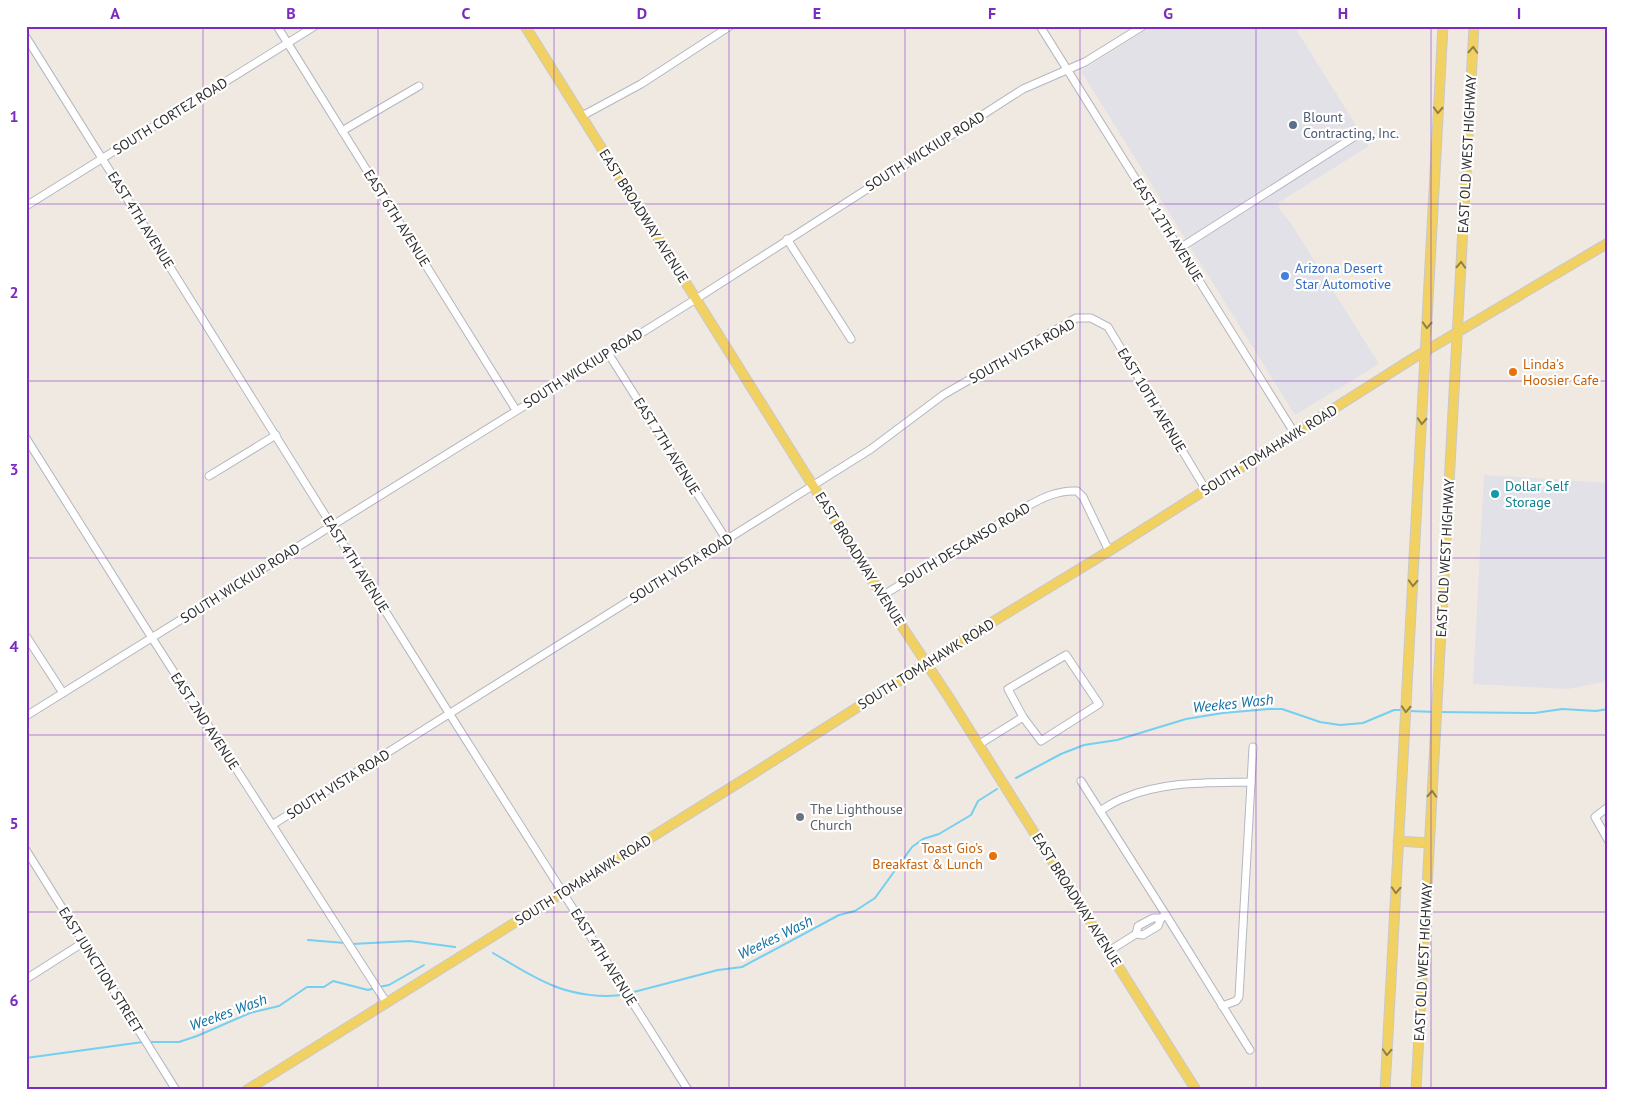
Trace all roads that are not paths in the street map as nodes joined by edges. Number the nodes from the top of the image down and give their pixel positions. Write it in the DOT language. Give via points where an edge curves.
graph roads {
  1 [pos="277,26"];
  2 [pos="315,26"];
  3 [pos="525,26"];
  4 [pos="730,26"];
  5 [pos="1040,26"];
  6 [pos="1143,26"];
  7 [pos="1443,26"];
  8 [pos="1474,26"];
  9 [pos="26,37"];
  10 [pos="288,43"];
  11 [pos="1068,70"];
  12 [pos="419,86"];
  13 [pos="582,116"];
  14 [pos="342,130"];
  15 [pos="1357,135"];
  16 [pos="102,159"];
  17 [pos="26,206"];
  18 [pos="787,239"];
  19 [pos="1608,243"];
  20 [pos="1180,248"];
  21 [pos="696,299"];
  22 [pos="1091,318"];
  23 [pos="1457,332"];
  24 [pos="851,339"];
  25 [pos="1425,351"];
  26 [pos="608,353"];
  27 [pos="516,410"];
  28 [pos="1295,434"];
  29 [pos="276,435"];
  30 [pos="26,438"];
  31 [pos="209,476"];
  32 [pos="813,485"];
  33 [pos="1206,490"];
  34 [pos="332,525"];
  35 [pos="726,539"];
  36 [pos="1109,551"];
  37 [pos="882,596"];
  38 [pos="26,636"];
  39 [pos="152,638"];
  40 [pos="927,663"];
  41 [pos="63,693"];
  42 [pos="450,713"];
  43 [pos="26,716"];
  44 [pos="1023,717"];
  45 [pos="978,745"];
  46 [pos="1253,747"];
  47 [pos="1081,781"];
  48 [pos="1251,782"];
  49 [pos="1608,807"];
  50 [pos="1100,811"];
  51 [pos="272,825"];
  52 [pos="1608,840"];
  53 [pos="1398,841"];
  54 [pos="1429,843"];
  55 [pos="26,850"];
  56 [pos="563,892"];
  57 [pos="1163,916"];
  58 [pos="84,942"];
  59 [pos="1109,951"];
  60 [pos="26,979"];
  61 [pos="386,1002"];
  62 [pos="1222,1006"];
  63 [pos="1250,1050"];
  64 [pos="176,1090"];
  65 [pos="247,1090"];
  66 [pos="688,1090"];
  67 [pos="1196,1090"];
  68 [pos="1385,1090"];
  69 [pos="1416,1090"];
  1 -- 10 [label="street, EAST 6TH AVENUE"];
  2 -- 10 [label="street, SOUTH CORTEZ ROAD"];
  3 -- 13 [label="main road, EAST BROADWAY AVENUE"];
  4 -- 13 [label="street" via="640,84"];
  5 -- 11 [label="street, EAST 12TH AVENUE"];
  6 -- 11 [label="street, SOUTH WICKIUP ROAD"];
  7 -- 25 [label="main road, one-way"];
  23 -- 8 [label="main road, EAST OLD WEST HIGHWAY, one-way"];
  9 -- 16 [label="street, EAST 4TH AVENUE"];
  10 -- 14 [label="street, EAST 6TH AVENUE"];
  10 -- 16 [label="street, SOUTH CORTEZ ROAD"];
  11 -- 18 [label="street, SOUTH WICKIUP ROAD" via="1023,89"];
  11 -- 20 [label="street, EAST 12TH AVENUE"];
  12 -- 14 [label="street"];
  13 -- 21 [label="main road, EAST BROADWAY AVENUE"];
  14 -- 27 [label="street, EAST 6TH AVENUE"];
  15 -- 20 [label="street"];
  16 -- 17 [label="street, SOUTH CORTEZ ROAD"];
  16 -- 29 [label="street, EAST 4TH AVENUE"];
  18 -- 21 [label="street, SOUTH WICKIUP ROAD"];
  18 -- 24 [label="street"];
  19 -- 23 [label="main road, SOUTH TOMAHAWK ROAD"];
  20 -- 28 [label="street, EAST 12TH AVENUE"];
  21 -- 26 [label="street, SOUTH WICKIUP ROAD"];
  21 -- 32 [label="main road, EAST BROADWAY AVENUE"];
  22 -- 32 [label="street, SOUTH VISTA ROAD" via="1076,318 943,395 871,449"];
  22 -- 33 [label="street, EAST 10TH AVENUE" via="1108,327"];
  23 -- 25 [label="main road, SOUTH TOMAHAWK ROAD"];
  54 -- 23 [label="main road, EAST OLD WEST HIGHWAY, one-way"];
  25 -- 28 [label="main road, SOUTH TOMAHAWK ROAD"];
  25 -- 53 [label="main road, one-way"];
  26 -- 27 [label="street, SOUTH WICKIUP ROAD"];
  26 -- 35 [label="street, EAST 7TH AVENUE"];
  27 -- 34 [label="street, SOUTH WICKIUP ROAD"];
  28 -- 33 [label="main road, SOUTH TOMAHAWK ROAD"];
  29 -- 31 [label="street"];
  29 -- 34 [label="street, EAST 4TH AVENUE"];
  30 -- 39 [label="street, EAST 2ND AVENUE"];
  32 -- 35 [label="street, SOUTH VISTA ROAD"];
  32 -- 37 [label="main road, EAST BROADWAY AVENUE"];
  33 -- 36 [label="main road, SOUTH TOMAHAWK ROAD"];
  34 -- 39 [label="street, SOUTH WICKIUP ROAD"];
  34 -- 42 [label="street, EAST 4TH AVENUE"];
  35 -- 42 [label="street, SOUTH VISTA ROAD"];
  36 -- 37 [label="street, SOUTH DESCANSO ROAD" via="1083,497 1077,491 1068,491 1046,496"];
  36 -- 40 [label="main road, SOUTH TOMAHAWK ROAD"];
  37 -- 40 [label="main road, EAST BROADWAY AVENUE"];
  38 -- 41 [label="street"];
  39 -- 41 [label="street, SOUTH WICKIUP ROAD"];
  39 -- 51 [label="street, EAST 2ND AVENUE"];
  40 -- 45 [label="main road, EAST BROADWAY AVENUE"];
  40 -- 56 [label="main road, SOUTH TOMAHAWK ROAD"];
  41 -- 43 [label="street, SOUTH WICKIUP ROAD"];
  42 -- 51 [label="street, SOUTH VISTA ROAD"];
  42 -- 56 [label="street, EAST 4TH AVENUE"];
  44 -- 44 [label="street" via="1041,741 1099,704 1066,655 1008,689"];
  44 -- 45 [label="street"];
  45 -- 59 [label="main road, EAST BROADWAY AVENUE"];
  46 -- 48 [label="street"];
  47 -- 50 [label="street"];
  48 -- 50 [label="street" via="1171,784 1122,798"];
  48 -- 62 [label="street" via="1239,997"];
  49 -- 52 [label="street" via="1595,817"];
  50 -- 57 [label="street"];
  51 -- 61 [label="street, EAST 2ND AVENUE"];
  53 -- 54 [label="main road"];
  53 -- 68 [label="main road, one-way"];
  54 -- 69 [label="main road, EAST OLD WEST HIGHWAY"];
  55 -- 58 [label="street, EAST JUNCTION STREET"];
  56 -- 61 [label="main road, SOUTH TOMAHAWK ROAD"];
  56 -- 66 [label="street, EAST 4TH AVENUE"];
  57 -- 59 [label="street" via="1158,926 1143,935 1136,934"];
  57 -- 62 [label="street"];
  58 -- 60 [label="street"];
  58 -- 64 [label="street, EAST JUNCTION STREET"];
  59 -- 67 [label="main road, EAST BROADWAY AVENUE"];
  61 -- 65 [label="main road, SOUTH TOMAHAWK ROAD"];
  62 -- 63 [label="street"];
}
